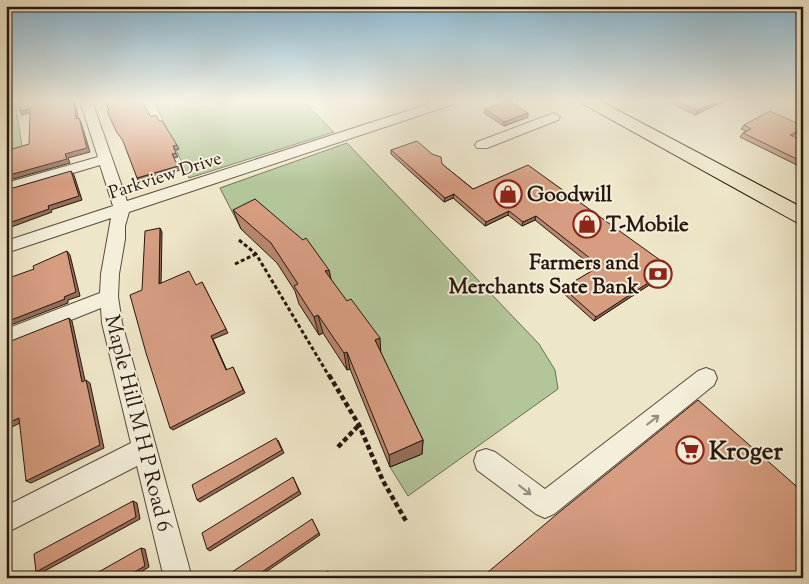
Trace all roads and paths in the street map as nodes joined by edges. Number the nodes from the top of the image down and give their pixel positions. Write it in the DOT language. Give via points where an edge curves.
graph roads {
  1 [pos="95,128"];
  2 [pos="367,128"];
  3 [pos="525,128"];
  4 [pos="639,128"];
  5 [pos="482,145"];
  6 [pos="106,160"];
  7 [pos="6,188"];
  8 [pos="122,209"];
  9 [pos="803,217"];
  10 [pos="239,240"];
  11 [pos="6,247"];
  12 [pos="256,254"];
  13 [pos="235,264"];
  14 [pos="110,297"];
  15 [pos="6,338"];
  16 [pos="706,378"];
  17 [pos="359,425"];
  18 [pos="338,448"];
  19 [pos="145,449"];
  20 [pos="486,461"];
  21 [pos="6,520"];
  22 [pos="406,521"];
  23 [pos="178,578"];
  1 -- 6 [label="street"];
  2 -- 8 [label="street, Parkview Drive"];
  3 -- 5 [label="street"];
  4 -- 9 [label="main road"];
  6 -- 7 [label="street"];
  6 -- 8 [label="street"];
  8 -- 11 [label="street, Parkview Drive"];
  8 -- 14 [label="street, Maple Hill M H P Road 6" via="110,274"];
  10 -- 12 [label="path"];
  12 -- 13 [label="path"];
  12 -- 17 [label="path"];
  14 -- 15 [label="street"];
  14 -- 19 [label="street, Maple Hill M H P Road 6" via="112,323"];
  20 -- 16 [label="street, one-way" via="545,506"];
  17 -- 18 [label="path"];
  17 -- 22 [label="path" via="383,482"];
  19 -- 21 [label="street"];
  19 -- 23 [label="street, Maple Hill M H P Road 6"];
}
